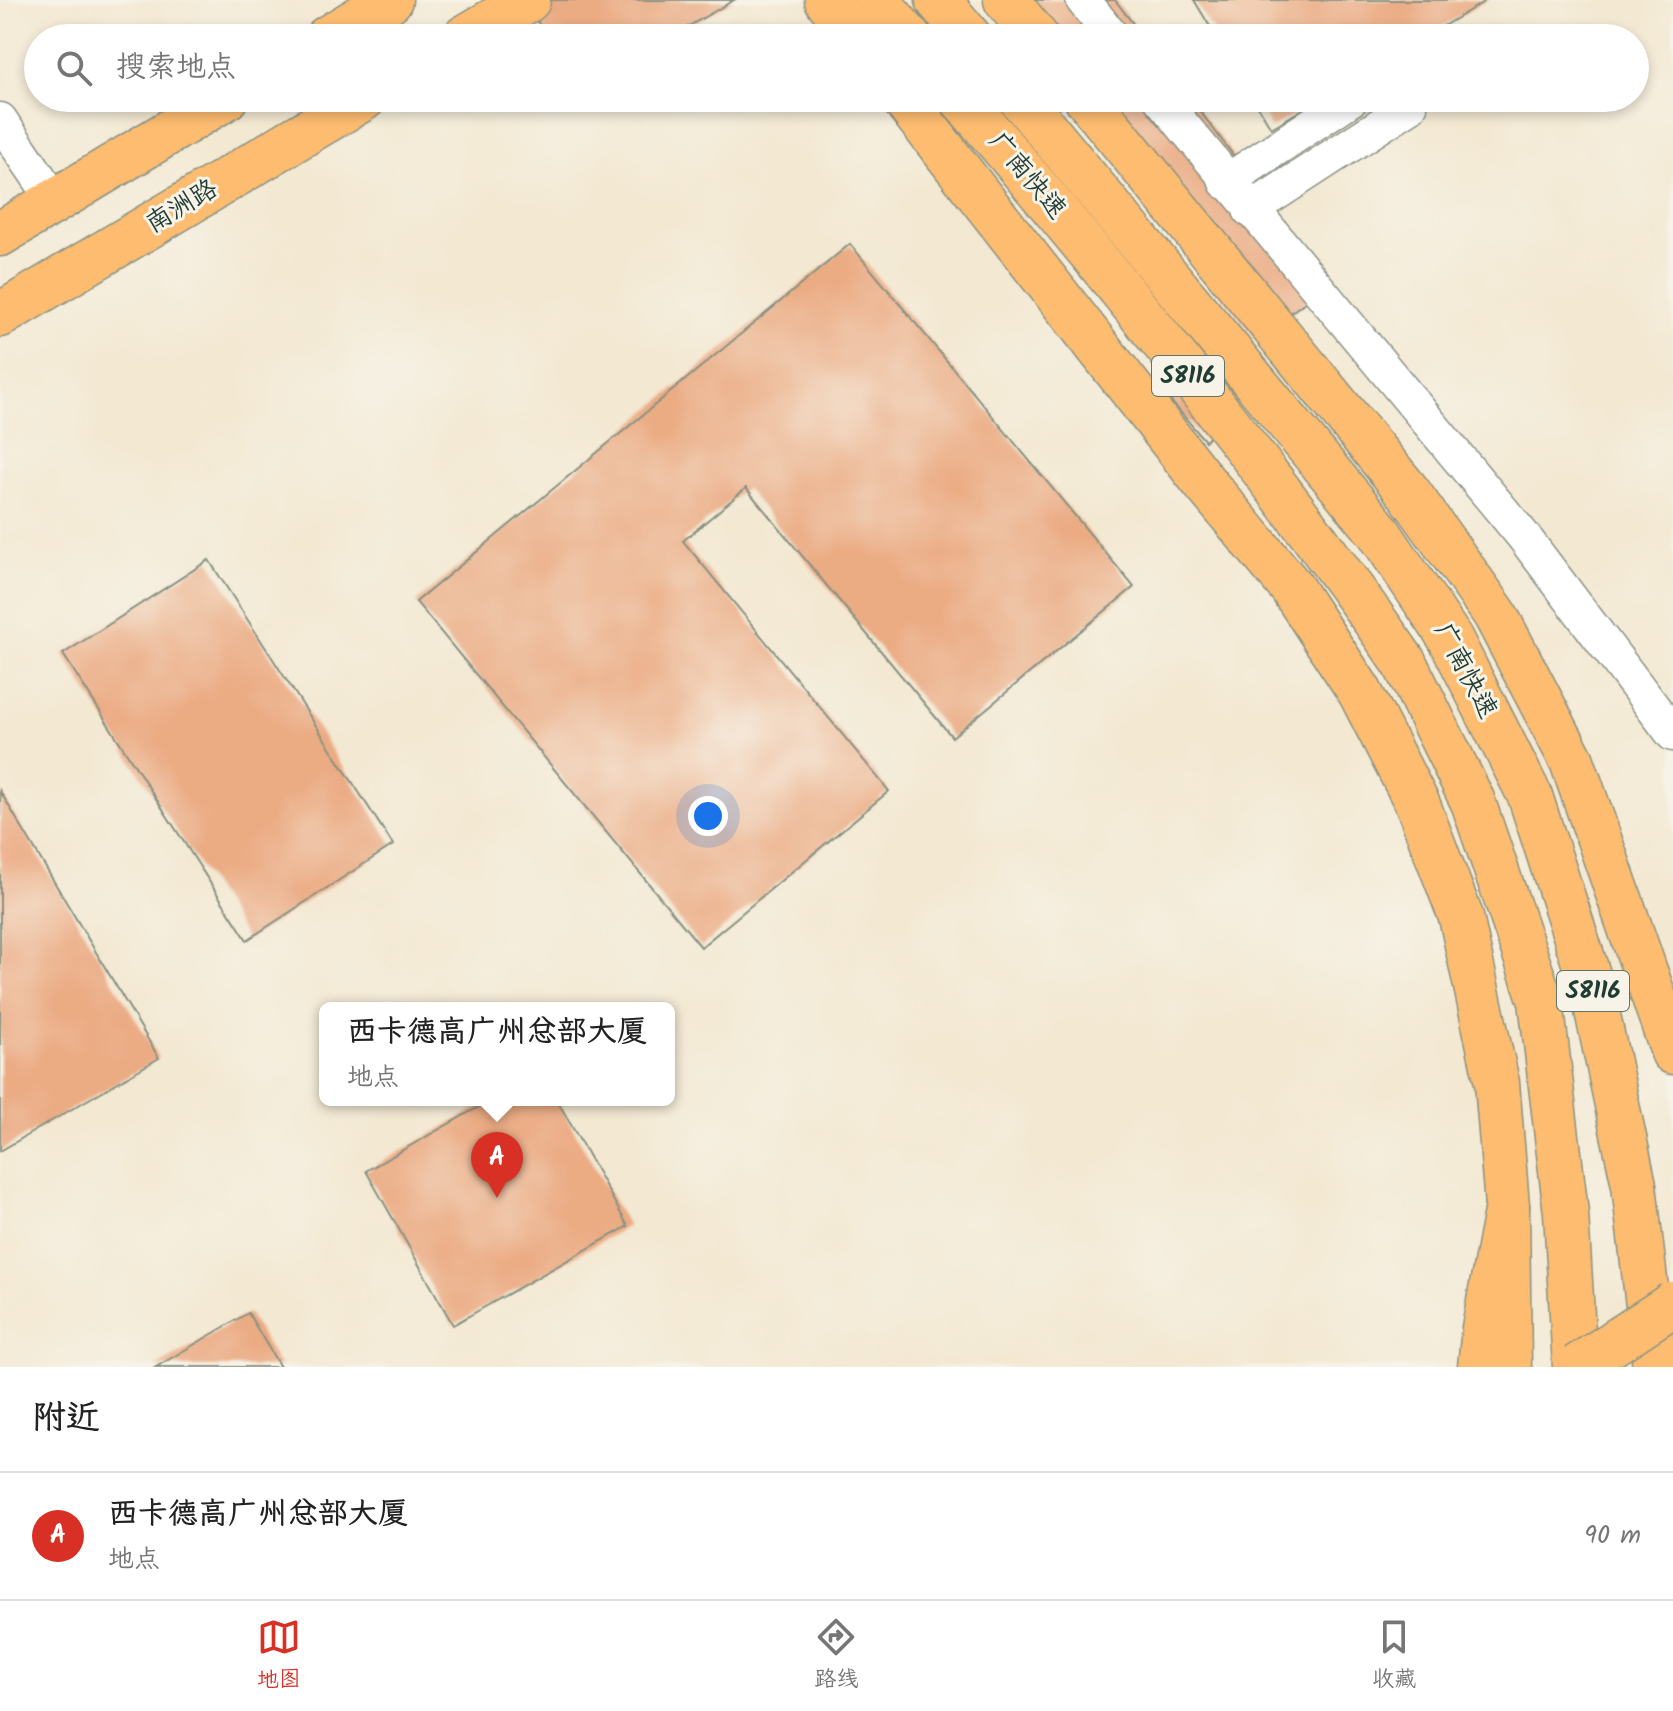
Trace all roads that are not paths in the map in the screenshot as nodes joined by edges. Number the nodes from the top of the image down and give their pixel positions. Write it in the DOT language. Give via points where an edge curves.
graph roads {
  1 [pos="390,0"];
  2 [pos="528,0"];
  3 [pos="827,0"];
  4 [pos="877,0"];
  5 [pos="938,0"];
  6 [pos="1006,0"];
  7 [pos="1083,0"];
  8 [pos="350,24"];
  9 [pos="488,24"];
  10 [pos="845,24"];
  11 [pos="897,24"];
  12 [pos="958,24"];
  13 [pos="1026,24"];
  14 [pos="1102,24"];
  15 [pos="203,112"];
  16 [pos="341,112"];
  17 [pos="914,112"];
  18 [pos="973,112"];
  19 [pos="1032,112"];
  20 [pos="1097,112"];
  21 [pos="1171,112"];
  22 [pos="1331,112"];
  23 [pos="1392,112"];
  24 [pos="0,120"];
  25 [pos="1226,182"];
  26 [pos="55,201"];
  27 [pos="1250,210"];
  28 [pos="0,234"];
  29 [pos="0,315"];
  30 [pos="1673,734"];
  31 [pos="1673,1052"];
  32 [pos="1507,1206"];
  33 [pos="1673,1304"];
  34 [pos="1673,1324"];
  35 [pos="1480,1367"];
  36 [pos="1509,1367"];
  37 [pos="1576,1367"];
  38 [pos="1601,1367"];
  39 [pos="1655,1367"];
  1 -- 8 [label="main road"];
  2 -- 9 [label="main road"];
  3 -- 10 [label="main road"];
  4 -- 11 [label="main road"];
  5 -- 12 [label="main road"];
  6 -- 13 [label="main road"];
  7 -- 14 [label="street"];
  15 -- 26 [label="main road"];
  16 -- 29 [label="main road, 南洲路"];
  17 -- 32 [label="main road" via="1291,587 1360,692 1418,805 1461,917 1497,1083"];
  18 -- 37 [label="main road, 广南快速 / S8116, bridge" via="1124,294 1334,562 1404,662 1473,802 1541,1001 1566,1213"];
  19 -- 39 [label="main road, 广南快速 / S8116, bridge" via="1378,531 1450,638 1530,796 1592,987 1634,1185"];
  20 -- 31 [label="main road" via="1409,493 1495,614 1572,761"];
  21 -- 25 [label="street"];
  22 -- 25 [label="street"];
  23 -- 27 [label="street"];
  24 -- 26 [label="street"];
  25 -- 27 [label="street"];
  26 -- 28 [label="main road"];
  27 -- 30 [label="street" via="1524,537"];
  32 -- 35 [label="main road"];
  32 -- 36 [label="main road"];
  33 -- 37 [label="main road, bridge"];
  34 -- 38 [label="main road"];
}
